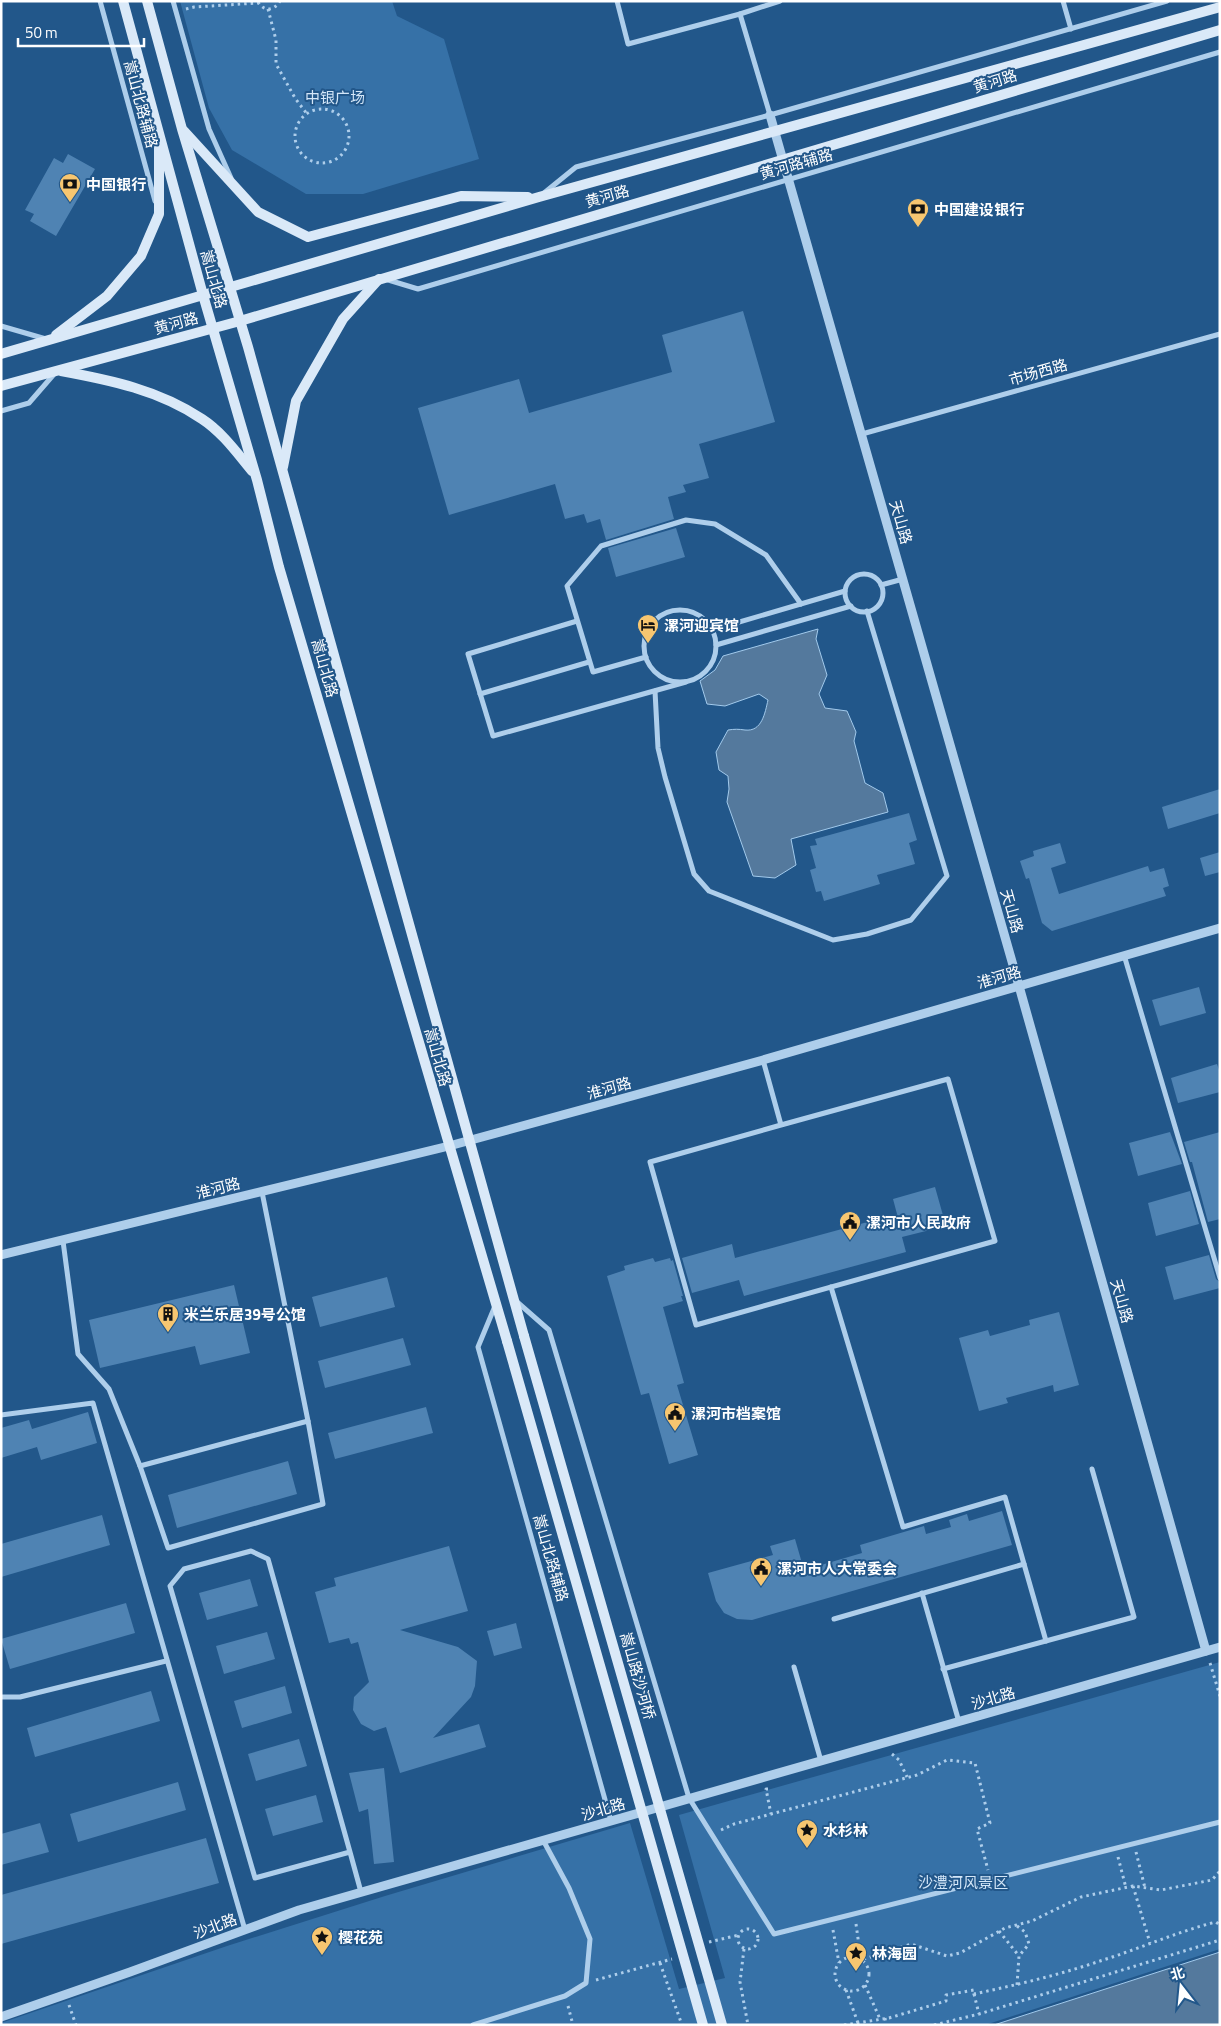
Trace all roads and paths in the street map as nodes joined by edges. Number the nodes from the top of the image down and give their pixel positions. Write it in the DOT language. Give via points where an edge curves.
graph roads {
  1 [pos="100,1"];
  2 [pos="122,1"];
  3 [pos="147,1"];
  4 [pos="173,1"];
  5 [pos="280,1"];
  6 [pos="617,1"];
  7 [pos="780,1"];
  8 [pos="1063,1"];
  9 [pos="1167,1"];
  10 [pos="258,2"];
  11 [pos="1220,7"];
  12 [pos="268,9"];
  13 [pos="176,12"];
  14 [pos="740,14"];
  15 [pos="1071,29"];
  16 [pos="1220,30"];
  17 [pos="1220,52"];
  18 [pos="306,114"];
  19 [pos="770,115"];
  20 [pos="182,129"];
  21 [pos="776,132"];
  22 [pos="159,135"];
  23 [pos="784,160"];
  24 [pos="789,179"];
  25 [pos="237,189"];
  26 [pos="539,197"];
  27 [pos="159,214"];
  28 [pos="380,278"];
  29 [pos="230,287"];
  30 [pos="203,295"];
  31 [pos="240,321"];
  32 [pos="1,326"];
  33 [pos="212,329"];
  34 [pos="1220,334"];
  35 [pos="49,340"];
  36 [pos="1,354"];
  37 [pos="58,370"];
  38 [pos="1,386"];
  39 [pos="1,411"];
  40 [pos="862,434"];
  41 [pos="282,470"];
  42 [pos="256,475"];
  43 [pos="903,579"];
  44 [pos="881,585"];
  45 [pos="845,591"];
  46 [pos="801,604"];
  47 [pos="851,606"];
  48 [pos="867,611"];
  49 [pos="577,622"];
  50 [pos="712,630"];
  51 [pos="716,645"];
  52 [pos="646,657"];
  53 [pos="590,662"];
  54 [pos="686,682"];
  55 [pos="655,691"];
  56 [pos="480,694"];
  57 [pos="1220,928"];
  58 [pos="1124,955"];
  59 [pos="1019,986"];
  60 [pos="763,1060"];
  61 [pos="782,1125"];
  62 [pos="469,1140"];
  63 [pos="449,1146"];
  64 [pos="262,1192"];
  65 [pos="63,1241"];
  66 [pos="1,1255"];
  67 [pos="1220,1278"];
  68 [pos="831,1287"];
  69 [pos="514,1298"];
  70 [pos="496,1304"];
  71 [pos="524,1336"];
  72 [pos="1,1415"];
  73 [pos="308,1421"];
  74 [pos="140,1466"];
  75 [pos="1092,1469"];
  76 [pos="1024,1564"];
  77 [pos="922,1593"];
  78 [pos="834,1619"];
  79 [pos="1046,1641"];
  80 [pos="1220,1647"];
  81 [pos="1206,1651"];
  82 [pos="166,1661"];
  83 [pos="794,1667"];
  84 [pos="944,1669"];
  85 [pos="1,1696"];
  86 [pos="1220,1696"];
  87 [pos="959,1722"];
  88 [pos="892,1754"];
  89 [pos="821,1761"];
  90 [pos="907,1778"];
  91 [pos="689,1798"];
  92 [pos="612,1821"];
  93 [pos="1220,1822"];
  94 [pos="712,1834"];
  95 [pos="542,1840"];
  96 [pos="1134,1844"];
  97 [pos="1116,1848"];
  98 [pos="350,1852"];
  99 [pos="1220,1871"];
  100 [pos="990,1880"];
  101 [pos="1133,1886"];
  102 [pos="1126,1888"];
  103 [pos="1145,1888"];
  104 [pos="361,1892"];
  105 [pos="854,1914"];
  106 [pos="831,1919"];
  107 [pos="1016,1925"];
  108 [pos="1220,1925"];
  109 [pos="245,1930"];
  110 [pos="999,1931"];
  111 [pos="739,1935"];
  112 [pos="722,1939"];
  113 [pos="1220,1940"];
  114 [pos="1150,1943"];
  115 [pos="744,1949"];
  116 [pos="1019,1956"];
  117 [pos="861,1960"];
  118 [pos="839,1963"];
  119 [pos="586,1983"];
  120 [pos="865,1985"];
  121 [pos="1017,1985"];
  122 [pos="846,1989"];
  123 [pos="974,1994"];
  124 [pos="65,1995"];
  125 [pos="566,1996"];
  126 [pos="979,2014"];
  127 [pos="1,2017"];
  128 [pos="885,2018"];
  129 [pos="880,2019"];
  130 [pos="858,2023"];
  131 [pos="76,2025"];
  132 [pos="473,2025"];
  133 [pos="573,2025"];
  134 [pos="682,2025"];
  135 [pos="703,2025"];
  136 [pos="722,2025"];
  137 [pos="748,2025"];
  138 [pos="844,2025"];
  139 [pos="886,2025"];
  140 [pos="934,2025"];
  1 -- 27 [label="street, 嵩山北路辅路"];
  2 -- 22 [label="main road, 嵩山北路"];
  3 -- 20 [label="main road, 嵩山北路"];
  4 -- 13 [label="street"];
  5 -- 12 [label="path" via="275,8"];
  6 -- 14 [label="street" via="628,44"];
  7 -- 14 [label="street"];
  8 -- 15 [label="street"];
  9 -- 15 [label="street"];
  10 -- 12 [label="path"];
  10 -- 13 [label="path" via="194,7"];
  11 -- 21 [label="main road, 黄河路"];
  12 -- 18 [label="path" via="276,40 276,64"];
  13 -- 25 [label="street" via="209,129"];
  14 -- 19 [label="street"];
  15 -- 19 [label="street"];
  16 -- 23 [label="main road, 黄河路"];
  17 -- 24 [label="street, 黄河路辅路"];
  18 -- 18 [label="path" via="296,128 296,145 301,153 307,159 324,163 340,156 348,141 346,124 333,112 324,109"];
  19 -- 21 [label="street, 天山路"];
  19 -- 26 [label="street" via="576,167"];
  20 -- 25 [label="main road"];
  20 -- 29 [label="main road, 嵩山北路"];
  21 -- 23 [label="street, 天山路"];
  21 -- 26 [label="main road, 黄河路"];
  22 -- 27 [label="main road"];
  22 -- 30 [label="main road, 嵩山北路"];
  23 -- 24 [label="street, 天山路"];
  23 -- 28 [label="main road, 黄河路"];
  24 -- 28 [label="street, 黄河路辅路" via="418,289"];
  24 -- 40 [label="street, 天山路"];
  25 -- 26 [label="main road" via="258,212 308,237 461,196"];
  26 -- 29 [label="main road, 黄河路"];
  27 -- 35 [label="main road" via="142,256 113,290"];
  28 -- 31 [label="main road, 黄河路"];
  28 -- 41 [label="main road" via="343,319 296,400"];
  29 -- 30 [label="main road, 黄河路"];
  29 -- 31 [label="main road, 嵩山北路"];
  30 -- 33 [label="main road, 嵩山北路"];
  30 -- 35 [label="main road, 黄河路"];
  31 -- 33 [label="main road, 黄河路"];
  31 -- 41 [label="main road, 嵩山北路"];
  32 -- 35 [label="street"];
  33 -- 37 [label="main road, 黄河路"];
  33 -- 42 [label="main road, 嵩山北路"];
  34 -- 40 [label="street, 市场西路"];
  35 -- 36 [label="main road, 黄河路"];
  37 -- 38 [label="main road, 黄河路"];
  37 -- 39 [label="street" via="29,404"];
  37 -- 42 [label="main road" via="118,382 158,396 202,419"];
  40 -- 43 [label="street, 天山路"];
  41 -- 62 [label="main road, 嵩山北路"];
  42 -- 63 [label="main road, 嵩山北路" via="279,567"];
  43 -- 44 [label="street"];
  43 -- 59 [label="street, 天山路"];
  44 -- 45 [label="street" via="875,577 866,574 856,576"];
  44 -- 48 [label="street" via="880,603"];
  45 -- 46 [label="street"];
  45 -- 47 [label="street"];
  46 -- 49 [label="street" via="766,555 715,524 686,520 601,546 567,586"];
  46 -- 50 [label="street"];
  47 -- 48 [label="street"];
  47 -- 51 [label="street"];
  48 -- 55 [label="street" via="947,876 911,920 867,934 833,940 709,891 694,874 665,777 658,748"];
  49 -- 53 [label="street"];
  49 -- 56 [label="street" via="468,654"];
  50 -- 51 [label="street"];
  50 -- 52 [label="street" via="699,616 690,612 681,610 662,615 649,629 644,647"];
  51 -- 54 [label="street" via="711,665 700,676"];
  52 -- 53 [label="street" via="592,672"];
  52 -- 54 [label="street" via="657,674 670,681"];
  53 -- 56 [label="street"];
  54 -- 55 [label="street"];
  55 -- 56 [label="street" via="493,736"];
  57 -- 58 [label="street, 淮河路"];
  58 -- 59 [label="street, 淮河路"];
  58 -- 67 [label="street"];
  59 -- 60 [label="street, 淮河路"];
  59 -- 81 [label="street, 天山路"];
  60 -- 61 [label="street"];
  60 -- 62 [label="street, 淮河路"];
  61 -- 68 [label="street" via="650,1162 696,1325"];
  61 -- 68 [label="street" via="948,1079 994,1241"];
  62 -- 63 [label="street, 淮河路"];
  62 -- 69 [label="main road, 嵩山北路"];
  63 -- 64 [label="street, 淮河路"];
  63 -- 70 [label="main road, 嵩山北路"];
  64 -- 65 [label="street, 淮河路"];
  64 -- 73 [label="street"];
  65 -- 66 [label="street, 淮河路"];
  65 -- 74 [label="street" via="78,1354 109,1389"];
  68 -- 76 [label="street" via="903,1527 1005,1497"];
  69 -- 71 [label="main road, 嵩山北路"];
  69 -- 91 [label="street" via="549,1330"];
  70 -- 92 [label="street, 嵩山北路辅路" via="478,1347"];
  70 -- 135 [label="main road, 嵩山北路, bridge"];
  71 -- 136 [label="main road, 嵩山路沙河桥, bridge"];
  72 -- 82 [label="street" via="93,1403"];
  73 -- 74 [label="street"];
  73 -- 74 [label="street" via="323,1504 168,1548"];
  75 -- 79 [label="street" via="1134,1617"];
  76 -- 77 [label="street"];
  76 -- 79 [label="street"];
  77 -- 78 [label="street"];
  77 -- 84 [label="street"];
  79 -- 84 [label="street"];
  80 -- 81 [label="street, 沙北路"];
  81 -- 86 [label="path"];
  81 -- 87 [label="street, 沙北路"];
  82 -- 85 [label="street" via="20,1697"];
  82 -- 109 [label="street"];
  83 -- 89 [label="street"];
  84 -- 87 [label="street"];
  87 -- 89 [label="street, 沙北路"];
  88 -- 90 [label="path"];
  89 -- 91 [label="street, 沙北路"];
  90 -- 94 [label="path" via="734,1824"];
  90 -- 100 [label="path" via="947,1760 974,1763 990,1823 977,1829"];
  91 -- 92 [label="street, 沙北路"];
  91 -- 94 [label="street"];
  92 -- 95 [label="street, 沙北路"];
  93 -- 96 [label="street"];
  94 -- 106 [label="street" via="774,1934"];
  95 -- 104 [label="street, 沙北路"];
  95 -- 119 [label="street" via="569,1888 590,1939"];
  96 -- 97 [label="street"];
  96 -- 103 [label="path"];
  97 -- 100 [label="street"];
  97 -- 102 [label="path"];
  98 -- 98 [label="street" via="268,1559 251,1550 184,1569 170,1586 254,1878"];
  98 -- 104 [label="street"];
  99 -- 103 [label="path" via="1212,1880 1161,1890"];
  100 -- 105 [label="street"];
  101 -- 102 [label="path"];
  101 -- 103 [label="path"];
  101 -- 114 [label="path"];
  102 -- 107 [label="path" via="1081,1897 1032,1921"];
  104 -- 109 [label="street, 沙北路"];
  105 -- 106 [label="street"];
  105 -- 117 [label="path"];
  106 -- 118 [label="path"];
  107 -- 110 [label="path"];
  107 -- 116 [label="path" via="1025,1932 1029,1944"];
  108 -- 114 [label="path" via="1216,1922"];
  109 -- 124 [label="street, 沙北路"];
  110 -- 116 [label="path"];
  110 -- 117 [label="path" via="960,1953 947,1956 911,1944"];
  111 -- 112 [label="path"];
  111 -- 115 [label="path" via="738,1941"];
  111 -- 115 [label="path" via="743,1930 749,1930 756,1935 758,1941 755,1946"];
  113 -- 126 [label="path"];
  114 -- 121 [label="path"];
  115 -- 137 [label="path" via="740,1982"];
  116 -- 121 [label="path"];
  117 -- 118 [label="path" via="847,1958"];
  117 -- 120 [label="path" via="869,1974"];
  118 -- 122 [label="path" via="836,1978"];
  119 -- 125 [label="street"];
  119 -- 134 [label="path" via="660,1963"];
  120 -- 122 [label="path" via="856,1990"];
  120 -- 129 [label="path"];
  121 -- 123 [label="path"];
  122 -- 130 [label="path"];
  123 -- 126 [label="path"];
  123 -- 128 [label="path" via="974,1990 946,1995 946,2002"];
  124 -- 127 [label="street, 沙北路"];
  124 -- 131 [label="path"];
  125 -- 132 [label="street"];
  125 -- 133 [label="path"];
  126 -- 140 [label="path"];
  128 -- 129 [label="path"];
  128 -- 139 [label="path"];
  129 -- 130 [label="path"];
  130 -- 138 [label="path"];
}
